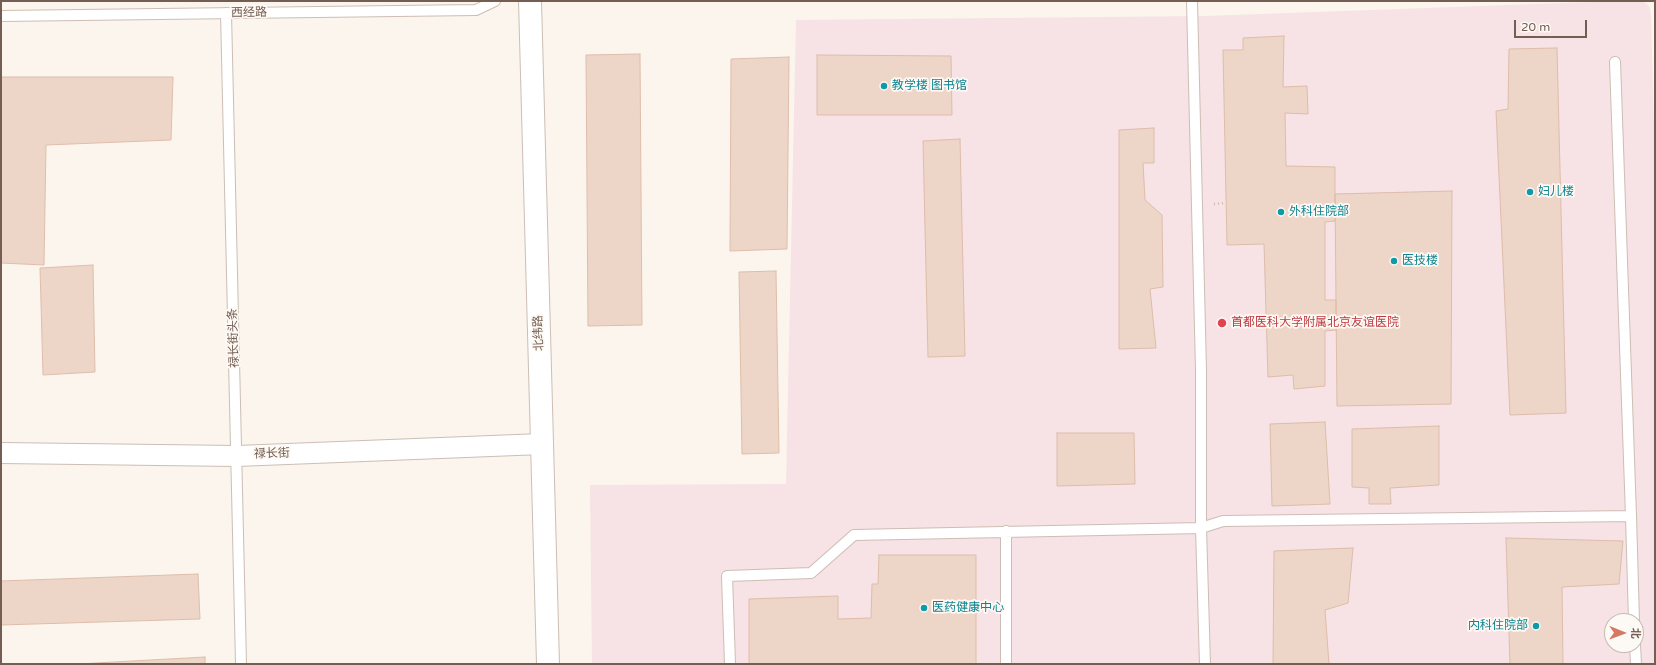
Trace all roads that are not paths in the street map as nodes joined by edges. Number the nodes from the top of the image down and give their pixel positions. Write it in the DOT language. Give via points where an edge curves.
graph roads {
  1 [pos="495,1"];
  2 [pos="530,1"];
  3 [pos="1192,1"];
  4 [pos="226,13"];
  5 [pos="1,16"];
  6 [pos="1615,62"];
  7 [pos="542,444"];
  8 [pos="1,453"];
  9 [pos="237,456"];
  10 [pos="1631,516"];
  11 [pos="1200,528"];
  12 [pos="1006,531"];
  13 [pos="1634,613"];
  14 [pos="1635,653"];
  15 [pos="242,664"];
  16 [pos="548,664"];
  17 [pos="730,664"];
  18 [pos="1006,664"];
  19 [pos="1205,664"];
  20 [pos="1636,664"];
  1 -- 4 [label="lane, 西经路" via="476,10"];
  2 -- 7 [label="street, 北纬路"];
  3 -- 11 [label="lane" via="1201,370"];
  4 -- 5 [label="lane, 西经路"];
  4 -- 9 [label="lane, 禄长街头条"];
  6 -- 10 [label="lane"];
  7 -- 9 [label="street, 禄长街"];
  7 -- 16 [label="street, 北纬路"];
  8 -- 9 [label="street, 禄长街"];
  9 -- 15 [label="lane, 禄长街头条"];
  10 -- 11 [label="lane" via="1223,521"];
  10 -- 13 [label="lane"];
  11 -- 12 [label="lane"];
  11 -- 19 [label="lane"];
  12 -- 17 [label="lane" via="854,535 811,573 726,576"];
  12 -- 18 [label="lane"];
  14 -- 20 [label="lane"];
}
